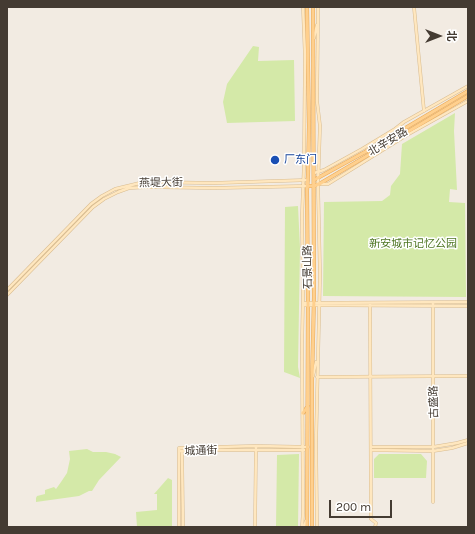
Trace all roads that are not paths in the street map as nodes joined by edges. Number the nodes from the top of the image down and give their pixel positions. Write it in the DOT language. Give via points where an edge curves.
graph roads {
  1 [pos="303,7"];
  2 [pos="307,7"];
  3 [pos="313,7"];
  4 [pos="318,7"];
  5 [pos="414,7"];
  6 [pos="318,19"];
  7 [pos="313,40"];
  8 [pos="467,88"];
  9 [pos="317,89"];
  10 [pos="468,96"];
  11 [pos="468,101"];
  12 [pos="313,104"];
  13 [pos="424,111"];
  14 [pos="407,135"];
  15 [pos="399,136"];
  16 [pos="382,142"];
  17 [pos="370,144"];
  18 [pos="319,172"];
  19 [pos="314,173"];
  20 [pos="319,178"];
  21 [pos="302,180"];
  22 [pos="308,180"];
  23 [pos="314,180"];
  24 [pos="318,184"];
  25 [pos="302,186"];
  26 [pos="308,186"];
  27 [pos="314,186"];
  28 [pos="318,223"];
  29 [pos="314,240"];
  30 [pos="7,290"];
  31 [pos="7,295"];
  32 [pos="468,302"];
  33 [pos="303,304"];
  34 [pos="308,304"];
  35 [pos="314,304"];
  36 [pos="319,304"];
  37 [pos="370,304"];
  38 [pos="433,304"];
  39 [pos="468,306"];
  40 [pos="318,356"];
  41 [pos="468,376"];
  42 [pos="317,377"];
  43 [pos="371,377"];
  44 [pos="433,377"];
  45 [pos="312,381"];
  46 [pos="308,406"];
  47 [pos="303,413"];
  48 [pos="468,440"];
  49 [pos="468,443"];
  50 [pos="256,446"];
  51 [pos="433,447"];
  52 [pos="303,448"];
  53 [pos="308,449"];
  54 [pos="371,449"];
  55 [pos="256,450"];
  56 [pos="434,451"];
  57 [pos="180,452"];
  58 [pos="433,502"];
  59 [pos="307,516"];
  60 [pos="179,527"];
  61 [pos="183,527"];
  62 [pos="255,527"];
  63 [pos="303,527"];
  64 [pos="307,527"];
  65 [pos="312,527"];
  66 [pos="317,527"];
  67 [pos="375,527"];
  1 -- 21 [label="street" via="305,56"];
  2 -- 22 [label="main road, 石景山路"];
  3 -- 7 [label="main road, 石景山路"];
  4 -- 6 [label="street"];
  5 -- 13 [label="street"];
  6 -- 7 [label="street"];
  6 -- 9 [label="street"];
  7 -- 12 [label="main road, 石景山路"];
  8 -- 13 [label="street"];
  8 -- 16 [label="main road, 北辛安路"];
  9 -- 12 [label="street"];
  9 -- 18 [label="street" via="320,126"];
  10 -- 15 [label="main road, 北辛安路"];
  11 -- 14 [label="street"];
  12 -- 19 [label="main road, 石景山路"];
  13 -- 17 [label="street"];
  14 -- 15 [label="street"];
  14 -- 24 [label="street" via="328,184"];
  15 -- 24 [label="main road, 北辛安路"];
  16 -- 17 [label="street"];
  16 -- 20 [label="main road, 北辛安路"];
  17 -- 18 [label="street"];
  18 -- 19 [label="street"];
  18 -- 20 [label="street"];
  19 -- 23 [label="main road, 石景山路"];
  20 -- 23 [label="main road, 北辛安路"];
  20 -- 24 [label="street"];
  21 -- 22 [label="street, 燕堤大街"];
  21 -- 25 [label="street"];
  21 -- 30 [label="street, 燕堤大街" via="144,182 115,189 91,204"];
  22 -- 23 [label="main road, 北辛安路"];
  22 -- 26 [label="main road, 石景山路"];
  23 -- 27 [label="main road, 石景山路"];
  24 -- 27 [label="main road, 北辛安路"];
  24 -- 28 [label="street"];
  25 -- 26 [label="street, 燕堤大街"];
  25 -- 31 [label="street, 燕堤大街" via="148,187 129,188 118,192 93,207"];
  25 -- 33 [label="street"];
  26 -- 27 [label="main road, 北辛安路"];
  26 -- 34 [label="main road, 石景山路"];
  27 -- 29 [label="main road, 石景山路"];
  28 -- 29 [label="street"];
  28 -- 36 [label="street"];
  29 -- 35 [label="main road, 石景山路"];
  32 -- 38 [label="street"];
  33 -- 34 [label="street"];
  33 -- 47 [label="street"];
  34 -- 35 [label="street"];
  34 -- 46 [label="main road, 石景山路"];
  35 -- 36 [label="street"];
  35 -- 45 [label="main road, 石景山路"];
  36 -- 37 [label="street"];
  36 -- 40 [label="street"];
  37 -- 38 [label="street"];
  37 -- 43 [label="street"];
  38 -- 39 [label="street"];
  38 -- 44 [label="street, 古盛路"];
  40 -- 42 [label="street"];
  40 -- 45 [label="street"];
  41 -- 44 [label="street"];
  42 -- 43 [label="street"];
  42 -- 66 [label="street"];
  43 -- 44 [label="street"];
  43 -- 54 [label="street"];
  44 -- 51 [label="street, 古盛路"];
  45 -- 65 [label="main road, 石景山路"];
  46 -- 47 [label="main road"];
  46 -- 53 [label="main road, 石景山路"];
  47 -- 52 [label="street"];
  48 -- 51 [label="street"];
  49 -- 56 [label="street"];
  50 -- 52 [label="street, 城通街"];
  50 -- 55 [label="street"];
  50 -- 57 [label="street, 城通街" via="179,448"];
  51 -- 54 [label="street"];
  51 -- 56 [label="street, 古盛路"];
  52 -- 53 [label="street, 城通街"];
  52 -- 55 [label="street, 城通街"];
  52 -- 63 [label="street"];
  53 -- 59 [label="main road, 石景山路"];
  54 -- 56 [label="street"];
  54 -- 67 [label="street" via="371,519 376,523"];
  55 -- 57 [label="street, 城通街"];
  55 -- 62 [label="street"];
  56 -- 58 [label="street, 古盛路"];
  57 -- 60 [label="street"];
  57 -- 61 [label="street"];
  59 -- 63 [label="street"];
  59 -- 64 [label="main road, 石景山路"];
}
